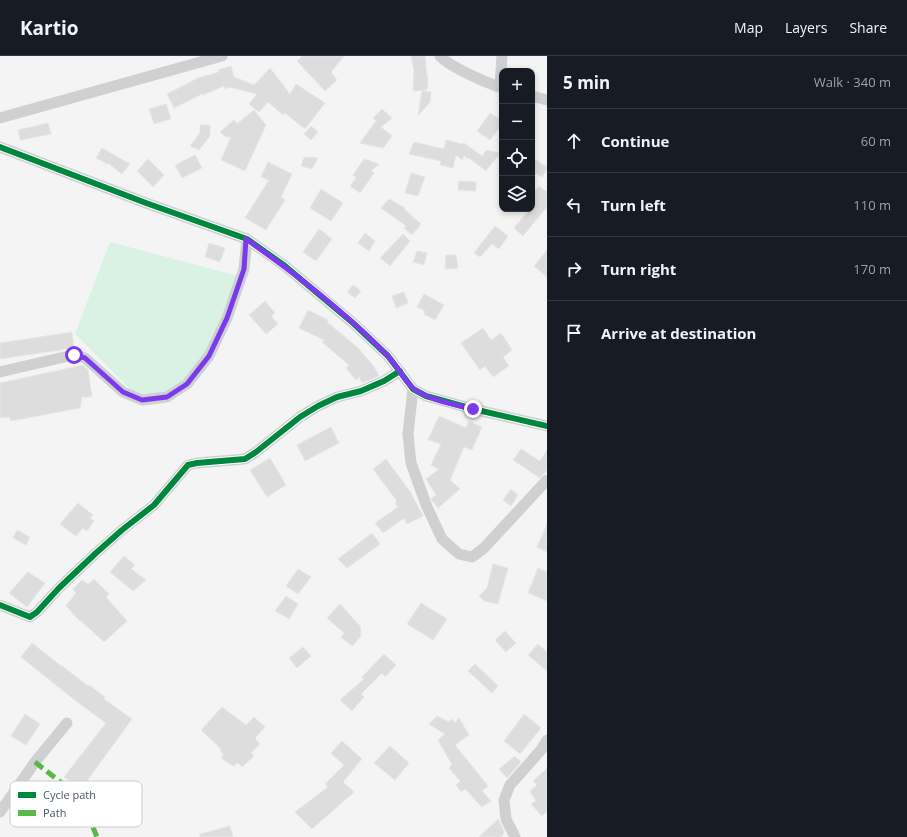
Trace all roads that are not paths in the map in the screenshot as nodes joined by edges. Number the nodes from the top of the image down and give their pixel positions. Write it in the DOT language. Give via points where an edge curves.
graph roads {
  1 [pos="222,56"];
  2 [pos="440,56"];
  3 [pos="502,56"];
  4 [pos="502,68"];
  5 [pos="499,87"];
  6 [pos="535,97"];
  7 [pos="547,100"];
  8 [pos="0,118"];
  9 [pos="0,146"];
  10 [pos="246,239"];
  11 [pos="400,371"];
  12 [pos="0,372"];
  13 [pos="413,389"];
  14 [pos="547,426"];
  15 [pos="547,480"];
  16 [pos="0,605"];
  17 [pos="67,724"];
  18 [pos="547,740"];
  19 [pos="22,781"];
  20 [pos="10,798"];
  21 [pos="0,812"];
  22 [pos="515,837"];
  1 -- 8 [label="street"];
  2 -- 5 [label="street" via="469,74"];
  3 -- 4 [label="street"];
  6 -- 7 [label="street"];
  9 -- 10 [label="street"];
  10 -- 11 [label="street" via="284,266 353,323"];
  10 -- 12 [label="street" via="244,269 227,318 209,356 187,384 167,397 142,400 123,392 85,358 74,355"];
  11 -- 13 [label="street"];
  11 -- 16 [label="street" via="384,381 318,406 245,459 188,465 154,505 96,553 37,612 30,617"];
  13 -- 14 [label="street" via="426,396 473,409"];
  13 -- 15 [label="street" via="408,434 411,463 442,539 459,554 472,557 484,548"];
  17 -- 19 [label="street"];
  18 -- 22 [label="street" via="510,785 504,800 506,819"];
  20 -- 21 [label="street"];
}
